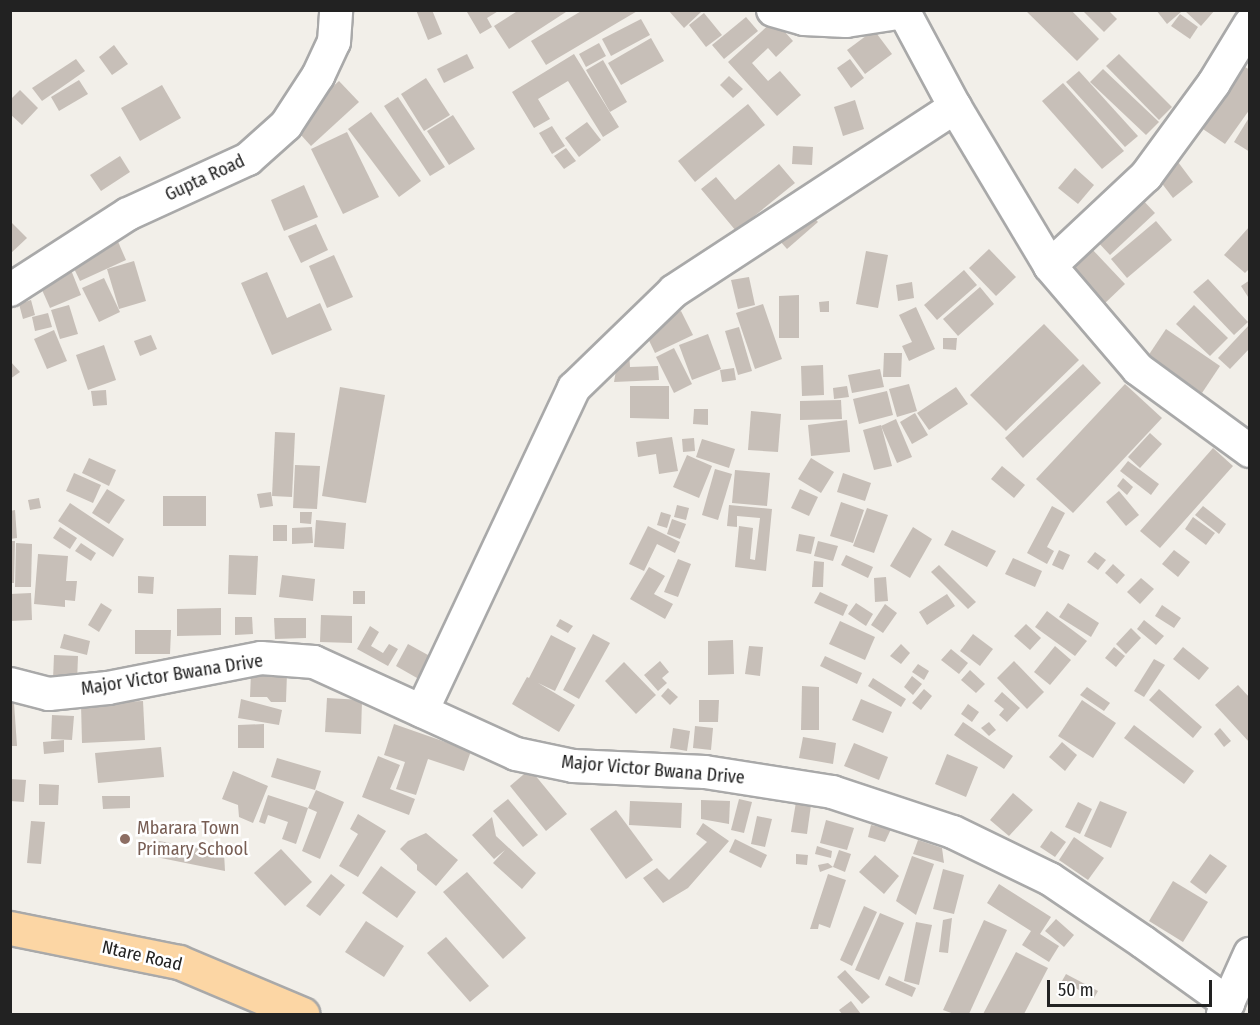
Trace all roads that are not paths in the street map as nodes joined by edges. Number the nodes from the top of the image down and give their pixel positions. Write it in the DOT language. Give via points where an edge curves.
graph roads {
  1 [pos="336,10"];
  2 [pos="773,10"];
  3 [pos="904,11"];
  4 [pos="1250,24"];
  5 [pos="955,107"];
  6 [pos="1050,266"];
  7 [pos="10,290"];
  8 [pos="1250,451"];
  9 [pos="10,684"];
  10 [pos="422,711"];
  11 [pos="10,928"];
  12 [pos="1250,954"];
  13 [pos="1225,1009"];
  14 [pos="302,1014"];
  1 -- 7 [label="street, Gupta Road" via="334,42 318,76 286,125 248,159 128,214"];
  2 -- 3 [label="street" via="804,19 846,21"];
  3 -- 5 [label="street"];
  4 -- 6 [label="street" via="1214,83 1146,176"];
  5 -- 6 [label="street"];
  5 -- 10 [label="street" via="674,291 574,388"];
  6 -- 8 [label="street" via="1137,369"];
  9 -- 10 [label="street, Major Victor Bwana Drive" via="49,694 61,693 108,688 261,658 314,662"];
  10 -- 13 [label="street, Major Victor Bwana Drive" via="516,754 573,766 705,772 832,792 953,832 1050,879 1143,942"];
  11 -- 14 [label="main road, Ntare Road" via="179,962"];
  12 -- 13 [label="street"];
}
